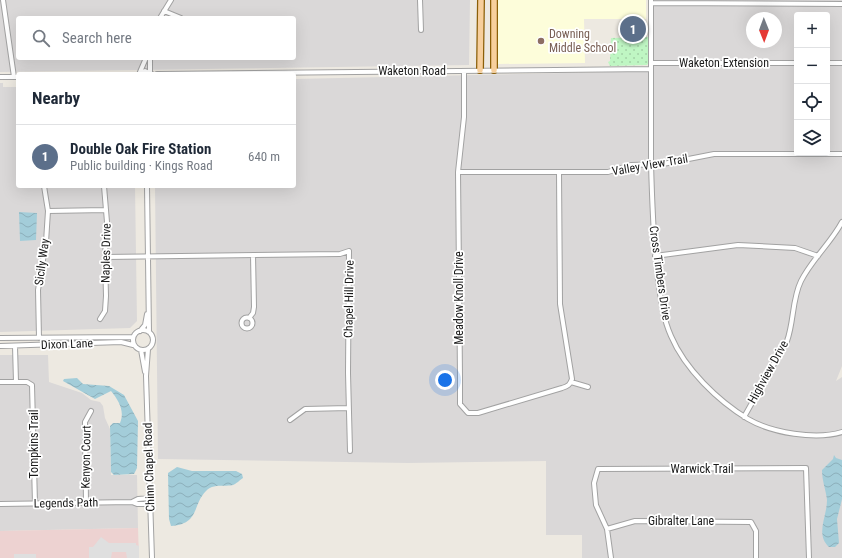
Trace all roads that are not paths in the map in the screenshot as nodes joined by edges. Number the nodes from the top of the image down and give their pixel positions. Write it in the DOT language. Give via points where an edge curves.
graph roads {
  1 [pos="4,0"];
  2 [pos="171,0"];
  3 [pos="420,0"];
  4 [pos="481,0"];
  5 [pos="494,0"];
  6 [pos="651,2"];
  7 [pos="771,2"];
  8 [pos="842,4"];
  9 [pos="164,11"];
  10 [pos="161,16"];
  11 [pos="176,16"];
  12 [pos="421,30"];
  13 [pos="145,60"];
  14 [pos="150,60"];
  15 [pos="842,62"];
  16 [pos="652,63"];
  17 [pos="794,63"];
  18 [pos="830,63"];
  19 [pos="651,69"];
  20 [pos="480,70"];
  21 [pos="494,70"];
  22 [pos="464,71"];
  23 [pos="139,72"];
  24 [pos="151,72"];
  25 [pos="296,72"];
  26 [pos="0,77"];
  27 [pos="16,77"];
  28 [pos="842,154"];
  29 [pos="652,164"];
  30 [pos="458,172"];
  31 [pos="559,172"];
  32 [pos="44,188"];
  33 [pos="104,188"];
  34 [pos="147,188"];
  35 [pos="106,210"];
  36 [pos="48,211"];
  37 [pos="842,222"];
  38 [pos="253,255"];
  39 [pos="148,256"];
  40 [pos="655,256"];
  41 [pos="818,256"];
  42 [pos="105,257"];
  43 [pos="148,308"];
  44 [pos="249,318"];
  45 [pos="100,319"];
  46 [pos="140,330"];
  47 [pos="149,332"];
  48 [pos="133,337"];
  49 [pos="0,338"];
  50 [pos="39,338"];
  51 [pos="133,345"];
  52 [pos="0,346"];
  53 [pos="15,346"];
  54 [pos="148,349"];
  55 [pos="141,350"];
  56 [pos="146,376"];
  57 [pos="0,382"];
  58 [pos="16,382"];
  59 [pos="571,382"];
  60 [pos="588,387"];
  61 [pos="349,408"];
  62 [pos="91,411"];
  63 [pos="744,416"];
  64 [pos="290,420"];
  65 [pos="842,432"];
  66 [pos="350,451"];
  67 [pos="150,498"];
  68 [pos="132,502"];
  69 [pos="86,503"];
  70 [pos="0,504"];
  71 [pos="35,504"];
  72 [pos="151,504"];
  73 [pos="607,529"];
  74 [pos="152,558"];
  75 [pos="611,558"];
  76 [pos="756,558"];
  77 [pos="810,558"];
  1 -- 27 [label="street"];
  2 -- 9 [label="street"];
  3 -- 12 [label="street"];
  4 -- 20 [label="main road"];
  5 -- 21 [label="main road"];
  6 -- 7 [label="street"];
  6 -- 16 [label="street, Cross Timbers Drive"];
  7 -- 8 [label="street"];
  9 -- 10 [label="street"];
  9 -- 11 [label="street"];
  13 -- 23 [label="street"];
  14 -- 24 [label="street"];
  15 -- 18 [label="street"];
  16 -- 17 [label="street, Waketon Extension"];
  16 -- 19 [label="street, Cross Timbers Drive"];
  19 -- 21 [label="street, Waketon Road"];
  19 -- 29 [label="street, Cross Timbers Drive"];
  20 -- 21 [label="street, Waketon Road"];
  20 -- 22 [label="street, Waketon Road"];
  22 -- 25 [label="street, Waketon Road"];
  22 -- 30 [label="street, Meadow Knoll Drive" via="464,117"];
  26 -- 27 [label="street"];
  28 -- 29 [label="street, Valley View Trail" via="714,154"];
  29 -- 31 [label="street, Valley View Trail" via="631,165 608,172"];
  29 -- 40 [label="street, Cross Timbers Drive"];
  30 -- 31 [label="street, Valley View Trail"];
  30 -- 59 [label="street, Meadow Knoll Drive" via="462,408 468,413 478,413 569,386"];
  31 -- 59 [label="street" via="560,304"];
  32 -- 36 [label="street, Sicily Way"];
  33 -- 35 [label="street, Naples Drive"];
  34 -- 39 [label="street"];
  35 -- 36 [label="street"];
  35 -- 42 [label="street, Naples Drive"];
  36 -- 50 [label="street, Sicily Way" via="38,290"];
  37 -- 41 [label="street, Highview Drive"];
  38 -- 39 [label="street, Chapel Hill Drive"];
  38 -- 44 [label="street" via="254,307"];
  38 -- 61 [label="street, Chapel Hill Drive" via="340,254 349,251"];
  39 -- 42 [label="street, Chapel Hill Drive"];
  39 -- 43 [label="street"];
  40 -- 41 [label="street" via="738,245 795,248"];
  40 -- 63 [label="street, Cross Timbers Drive" via="671,338 706,386"];
  41 -- 63 [label="street, Highview Drive" via="796,293 790,330 783,349"];
  42 -- 45 [label="street, Naples Drive" via="106,311"];
  43 -- 46 [label="street" via="144,325"];
  43 -- 47 [label="street"];
  46 -- 47 [label="street"];
  46 -- 48 [label="street"];
  47 -- 54 [label="street" via="153,342"];
  48 -- 50 [label="street, Dixon Lane"];
  48 -- 51 [label="street"];
  49 -- 50 [label="street, Dixon Lane"];
  51 -- 53 [label="street, Dixon Lane" via="121,342"];
  51 -- 55 [label="street"];
  52 -- 53 [label="street, Dixon Lane"];
  53 -- 58 [label="street"];
  54 -- 55 [label="street"];
  54 -- 56 [label="street, Chinn Chapel Road"];
  55 -- 56 [label="street, Chinn Chapel Road"];
  56 -- 67 [label="street, Chinn Chapel Road"];
  57 -- 58 [label="street"];
  58 -- 71 [label="street, Tompkins Trail" via="27,382 32,385"];
  59 -- 60 [label="street"];
  61 -- 64 [label="street" via="305,409"];
  61 -- 66 [label="street, Chapel Hill Drive"];
  62 -- 69 [label="street, Kenyon Court" via="85,422"];
  63 -- 65 [label="street, Cross Timbers Drive" via="761,425 787,432"];
  67 -- 68 [label="street, Legends Path"];
  67 -- 72 [label="street, Chinn Chapel Road"];
  68 -- 69 [label="street, Legends Path"];
  68 -- 72 [label="street, Legends Path"];
  69 -- 71 [label="street, Legends Path"];
  70 -- 71 [label="street, Legends Path"];
  72 -- 74 [label="street, Chinn Chapel Road"];
  73 -- 75 [label="street"];
  73 -- 76 [label="street, Gibralter Lane" via="635,521 751,522 754,525"];
  73 -- 77 [label="street, Warwick Trail" via="596,505 594,483 598,469 806,468"];
}
